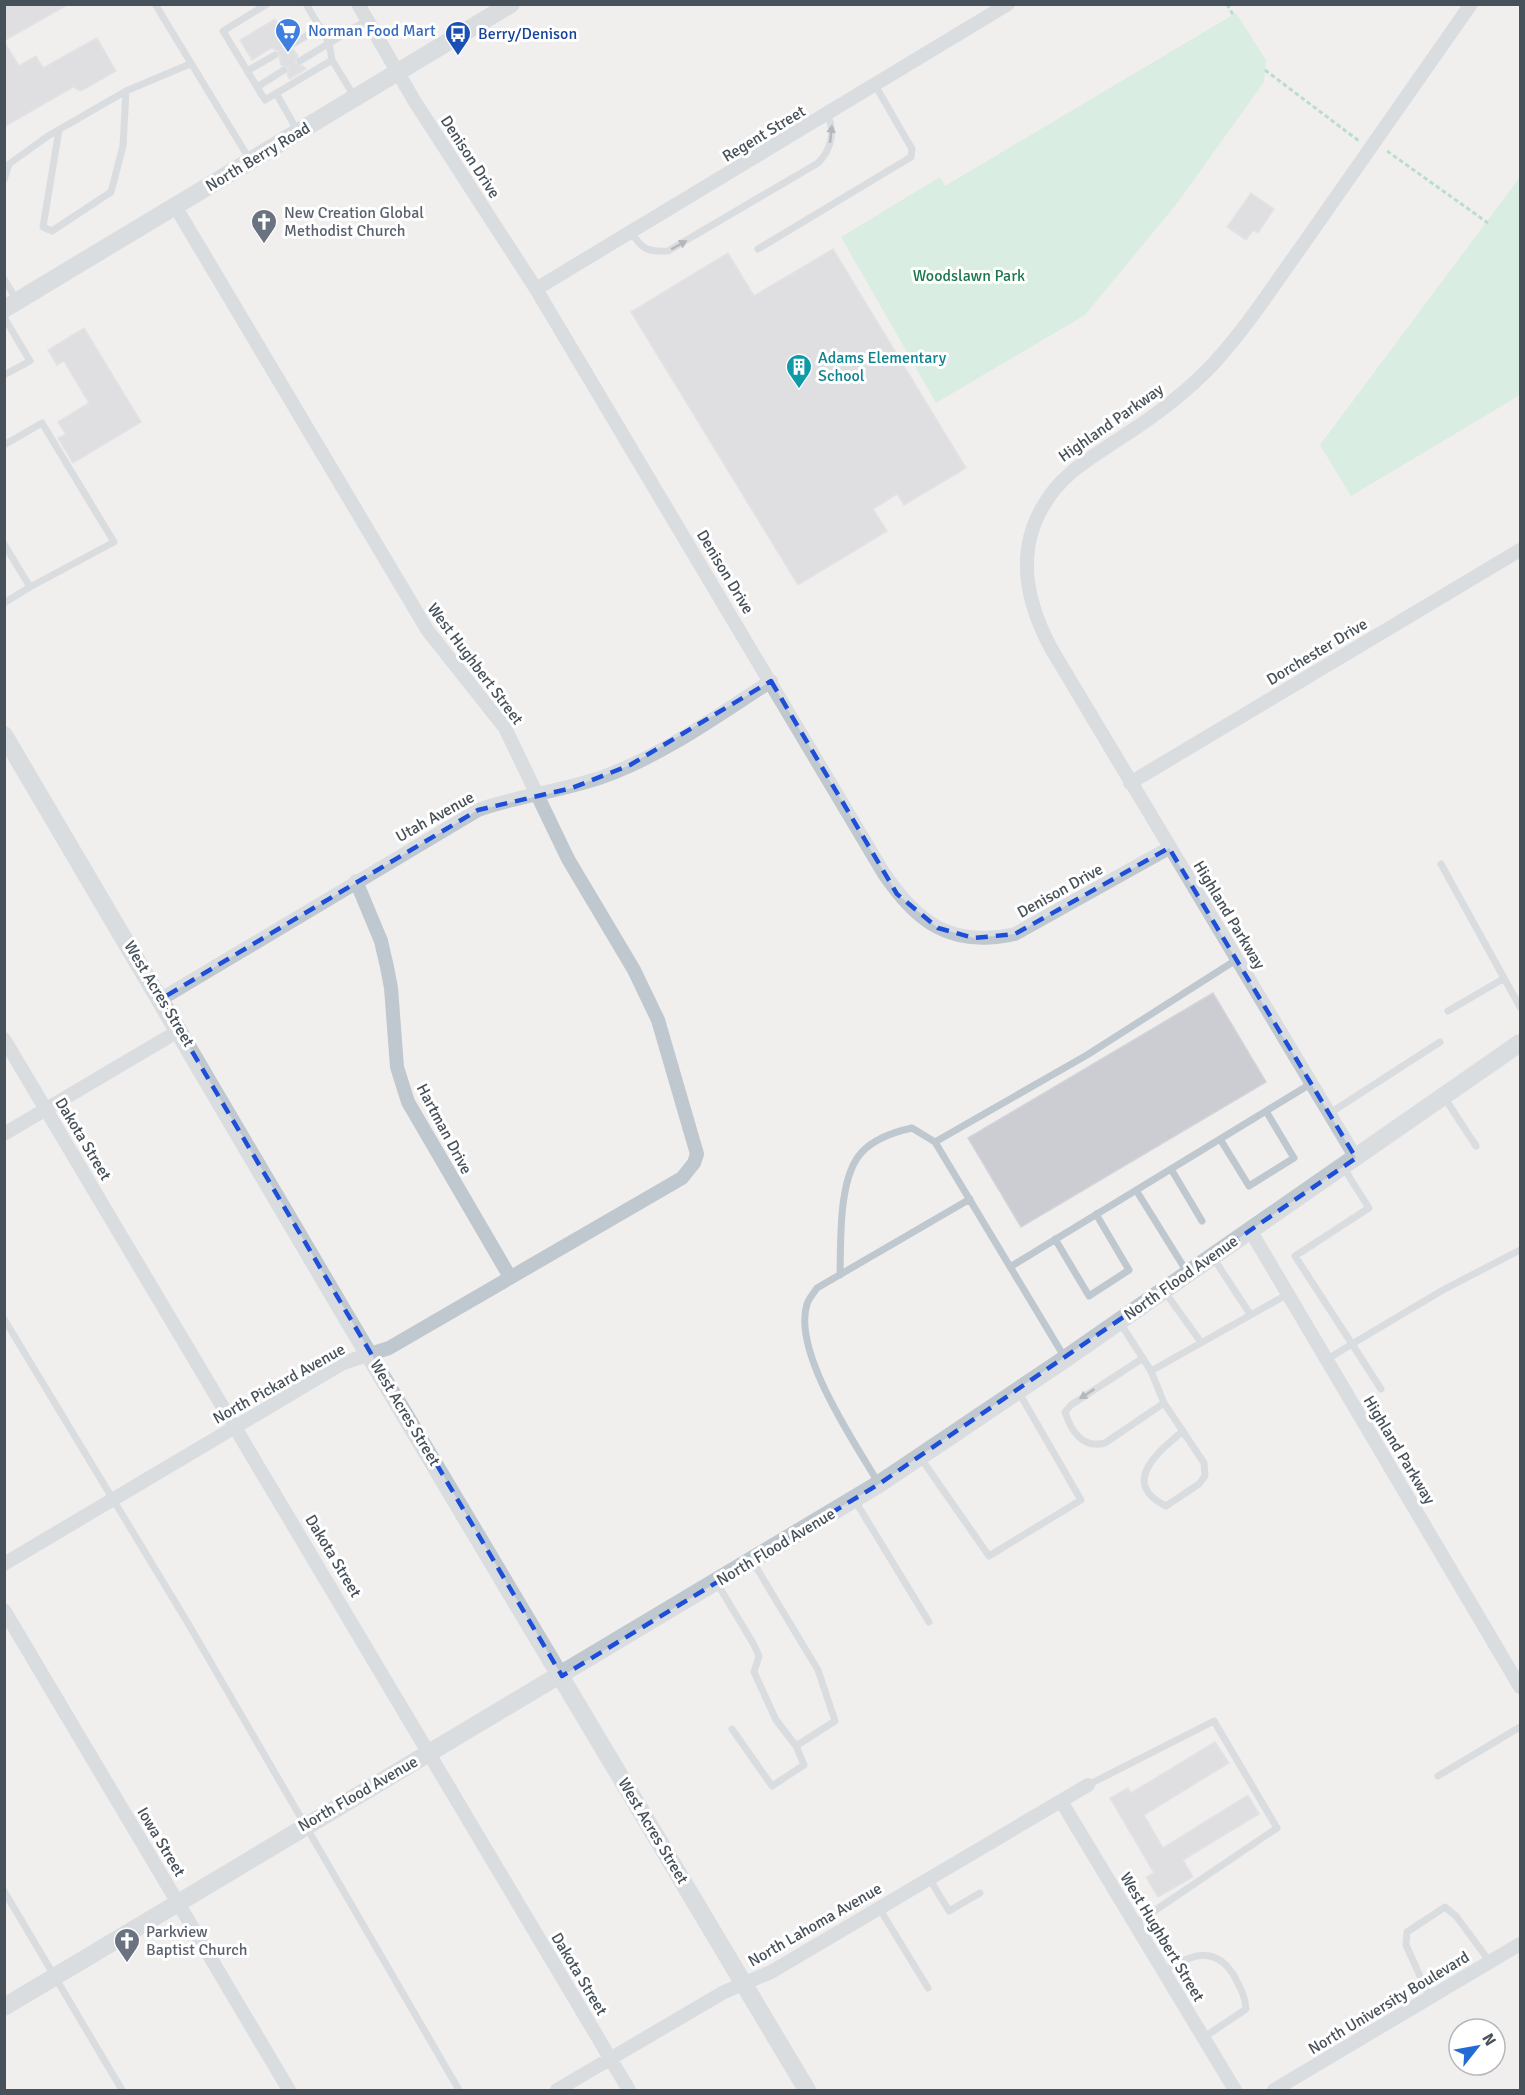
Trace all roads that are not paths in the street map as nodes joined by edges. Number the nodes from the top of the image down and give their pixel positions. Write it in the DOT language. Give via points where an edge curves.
graph roads {
  1 [pos="155,4"];
  2 [pos="267,4"];
  3 [pos="306,4"];
  4 [pos="358,4"];
  5 [pos="510,4"];
  6 [pos="1008,4"];
  7 [pos="1471,4"];
  8 [pos="490,10"];
  9 [pos="367,20"];
  10 [pos="321,27"];
  11 [pos="329,43"];
  12 [pos="291,45"];
  13 [pos="275,55"];
  14 [pos="332,60"];
  15 [pos="300,61"];
  16 [pos="190,64"];
  17 [pos="284,70"];
  18 [pos="247,71"];
  19 [pos="398,73"];
  20 [pos="875,85"];
  21 [pos="257,87"];
  22 [pos="126,91"];
  23 [pos="276,93"];
  24 [pos="356,99"];
  25 [pos="827,115"];
  26 [pos="59,129"];
  27 [pos="298,132"];
  28 [pos="250,160"];
  29 [pos="4,180"];
  30 [pos="175,206"];
  31 [pos="632,233"];
  32 [pos="758,249"];
  33 [pos="4,279"];
  34 [pos="536,289"];
  35 [pos="11,305"];
  36 [pos="4,317"];
  37 [pos="4,375"];
  38 [pos="4,445"];
  39 [pos="4,544"];
  40 [pos="1521,550"];
  41 [pos="30,587"];
  42 [pos="4,603"];
  43 [pos="771,681"];
  44 [pos="4,735"];
  45 [pos="1130,783"];
  46 [pos="538,793"];
  47 [pos="1169,848"];
  48 [pos="1441,864"];
  49 [pos="356,881"];
  50 [pos="1236,960"];
  51 [pos="1503,979"];
  52 [pos="161,999"];
  53 [pos="1521,1007"];
  54 [pos="1448,1011"];
  55 [pos="180,1029"];
  56 [pos="4,1040"];
  57 [pos="1440,1041"];
  58 [pos="1521,1043"];
  59 [pos="1312,1083"];
  60 [pos="1444,1097"];
  61 [pos="46,1109"];
  62 [pos="1266,1111"];
  63 [pos="1330,1113"];
  64 [pos="4,1134"];
  65 [pos="1220,1139"];
  66 [pos="935,1142"];
  67 [pos="1476,1146"];
  68 [pos="1350,1162"];
  69 [pos="694,1163"];
  70 [pos="1171,1169"];
  71 [pos="1136,1190"];
  72 [pos="970,1199"];
  73 [pos="1096,1214"];
  74 [pos="1202,1221"];
  75 [pos="1250,1230"];
  76 [pos="1055,1239"];
  77 [pos="1521,1250"];
  78 [pos="1212,1257"];
  79 [pos="1010,1267"];
  80 [pos="1188,1274"];
  81 [pos="840,1275"];
  82 [pos="510,1277"];
  83 [pos="1164,1290"];
  84 [pos="1288,1294"];
  85 [pos="1250,1314"];
  86 [pos="4,1319"];
  87 [pos="1119,1322"];
  88 [pos="1200,1341"];
  89 [pos="1352,1344"];
  90 [pos="369,1354"];
  91 [pos="1143,1358"];
  92 [pos="1065,1359"];
  93 [pos="1326,1360"];
  94 [pos="1151,1371"];
  95 [pos="1381,1389"];
  96 [pos="1018,1391"];
  97 [pos="1164,1404"];
  98 [pos="236,1426"];
  99 [pos="1183,1431"];
  100 [pos="920,1457"];
  101 [pos="879,1484"];
  102 [pos="113,1499"];
  103 [pos="854,1499"];
  104 [pos="753,1562"];
  105 [pos="4,1564"];
  106 [pos="717,1583"];
  107 [pos="4,1610"];
  108 [pos="928,1622"];
  109 [pos="562,1676"];
  110 [pos="1521,1687"];
  111 [pos="1521,1727"];
  112 [pos="732,1729"];
  113 [pos="796,1746"];
  114 [pos="429,1753"];
  115 [pos="1438,1776"];
  116 [pos="1088,1785"];
  117 [pos="1061,1801"];
  118 [pos="305,1825"];
  119 [pos="929,1878"];
  120 [pos="4,1892"];
  121 [pos="980,1893"];
  122 [pos="178,1902"];
  123 [pos="879,1908"];
  124 [pos="1135,1924"];
  125 [pos="1521,1944"];
  126 [pos="1490,1962"];
  127 [pos="1163,1971"];
  128 [pos="54,1977"];
  129 [pos="744,1983"];
  130 [pos="928,1988"];
  131 [pos="1430,1998"];
  132 [pos="4,2007"];
  133 [pos="1203,2038"];
  134 [pos="611,2059"];
  135 [pos="122,2091"];
  136 [pos="289,2091"];
  137 [pos="459,2091"];
  138 [pos="557,2091"];
  139 [pos="629,2091"];
  140 [pos="807,2091"];
  141 [pos="1235,2091"];
  142 [pos="1274,2091"];
  1 -- 16 [label="lane"];
  2 -- 18 [label="lane" via="223,31"];
  3 -- 10 [label="lane"];
  4 -- 9 [label="street, Denison Drive"];
  5 -- 8 [label="street, North Berry Road"];
  6 -- 20 [label="street, Regent Street"];
  7 -- 45 [label="street, Highland Parkway" via="1245,329 1176,398 1070,471 1049,495 1034,524 1026,579 1035,616"];
  8 -- 19 [label="street, North Berry Road"];
  9 -- 11 [label="lane"];
  9 -- 19 [label="street, Denison Drive"];
  10 -- 11 [label="lane"];
  10 -- 12 [label="lane"];
  11 -- 14 [label="lane"];
  11 -- 15 [label="lane"];
  13 -- 18 [label="lane"];
  14 -- 23 [label="lane"];
  14 -- 24 [label="lane"];
  16 -- 22 [label="lane"];
  16 -- 28 [label="lane"];
  17 -- 21 [label="lane"];
  18 -- 21 [label="lane"];
  19 -- 24 [label="street, North Berry Road"];
  19 -- 34 [label="street, Denison Drive"];
  20 -- 25 [label="street, Regent Street"];
  20 -- 32 [label="lane" via="912,148 911,157"];
  21 -- 23 [label="lane" via="265,100"];
  22 -- 26 [label="lane"];
  22 -- 26 [label="lane" via="123,146 111,192 52,231 43,227"];
  23 -- 27 [label="lane"];
  24 -- 27 [label="street, North Berry Road"];
  25 -- 31 [label="street, Regent Street"];
  31 -- 25 [label="lane, one-way" via="640,247 650,252 668,251 811,168 828,149 833,131"];
  26 -- 29 [label="lane" via="9,164"];
  27 -- 28 [label="street, North Berry Road"];
  28 -- 30 [label="street, North Berry Road"];
  30 -- 35 [label="street, North Berry Road"];
  30 -- 46 [label="street, West Hughbert Street" via="428,632 500,722"];
  31 -- 34 [label="street, Regent Street"];
  33 -- 35 [label="lane"];
  34 -- 43 [label="street, Denison Drive"];
  36 -- 37 [label="lane" via="30,361"];
  38 -- 41 [label="lane" via="42,423 114,542"];
  39 -- 41 [label="lane"];
  40 -- 45 [label="street, Dorchester Drive"];
  41 -- 42 [label="lane"];
  43 -- 46 [label="street, Utah Avenue" via="698,728 630,765 572,788"];
  43 -- 47 [label="street, Denison Drive" via="897,894 908,908 938,928 974,938 1015,934"];
  44 -- 52 [label="street, West Acres Street"];
  45 -- 47 [label="street, Highland Parkway"];
  46 -- 49 [label="street, Utah Avenue" via="478,810"];
  46 -- 69 [label="street, West Hughbert Street" via="568,859 634,970 658,1020 694,1142"];
  47 -- 50 [label="street, Highland Parkway"];
  48 -- 51 [label="lane"];
  49 -- 52 [label="street, Utah Avenue"];
  49 -- 82 [label="street, Hartman Drive" via="381,941 391,988 397,1067 408,1102"];
  50 -- 59 [label="street, Highland Parkway"];
  50 -- 66 [label="lane" via="1087,1055"];
  51 -- 53 [label="lane"];
  51 -- 54 [label="lane"];
  52 -- 55 [label="street, West Acres Street"];
  55 -- 61 [label="street"];
  55 -- 90 [label="street, West Acres Street"];
  56 -- 61 [label="street, Dakota Street"];
  57 -- 63 [label="lane"];
  58 -- 60 [label="street, North Flood Avenue"];
  59 -- 62 [label="lane"];
  59 -- 63 [label="street, Highland Parkway"];
  60 -- 67 [label="lane"];
  60 -- 68 [label="street, North Flood Avenue"];
  61 -- 64 [label="street"];
  61 -- 98 [label="street, Dakota Street"];
  62 -- 65 [label="lane"];
  62 -- 65 [label="lane" via="1294,1158 1249,1186"];
  63 -- 68 [label="street, Highland Parkway"];
  65 -- 70 [label="lane"];
  66 -- 72 [label="lane"];
  66 -- 81 [label="lane" via="912,1128 890,1133 862,1152 848,1177"];
  68 -- 75 [label="street, North Flood Avenue"];
  68 -- 89 [label="lane" via="1370,1208 1295,1256"];
  69 -- 82 [label="street, North Pickard Avenue" via="682,1178"];
  70 -- 71 [label="lane"];
  70 -- 74 [label="lane"];
  71 -- 73 [label="lane"];
  71 -- 80 [label="lane"];
  72 -- 79 [label="lane"];
  72 -- 81 [label="lane"];
  73 -- 76 [label="lane"];
  73 -- 76 [label="lane" via="1129,1270 1089,1296"];
  75 -- 78 [label="street, North Flood Avenue"];
  75 -- 84 [label="street, Highland Parkway"];
  76 -- 79 [label="lane"];
  77 -- 89 [label="lane"];
  78 -- 80 [label="street, North Flood Avenue"];
  78 -- 85 [label="lane"];
  79 -- 92 [label="lane"];
  80 -- 83 [label="street, North Flood Avenue"];
  81 -- 101 [label="lane" via="817,1288 807,1304 806,1337 834,1409"];
  82 -- 90 [label="street, North Pickard Avenue" via="389,1348"];
  83 -- 87 [label="street, North Flood Avenue"];
  83 -- 88 [label="lane"];
  84 -- 85 [label="lane"];
  84 -- 93 [label="street, Highland Parkway"];
  85 -- 88 [label="lane"];
  86 -- 102 [label="lane"];
  87 -- 91 [label="lane"];
  87 -- 92 [label="street, North Flood Avenue"];
  88 -- 94 [label="lane"];
  89 -- 93 [label="lane"];
  89 -- 95 [label="lane"];
  90 -- 98 [label="street, North Pickard Avenue" via="343,1363"];
  90 -- 109 [label="street, West Acres Street"];
  91 -- 94 [label="lane"];
  91 -- 97 [label="lane, one-way" via="1071,1405 1065,1412 1069,1423 1082,1440 1094,1446 1105,1443"];
  92 -- 96 [label="street, North Flood Avenue"];
  93 -- 110 [label="street, Highland Parkway"];
  94 -- 97 [label="lane"];
  96 -- 100 [label="street, North Flood Avenue"];
  96 -- 100 [label="lane" via="1081,1500 989,1556"];
  97 -- 99 [label="lane"];
  98 -- 102 [label="street, North Pickard Avenue"];
  98 -- 114 [label="street, Dakota Street"];
  99 -- 99 [label="lane" via="1204,1463 1205,1476 1166,1506 1145,1487 1145,1471 1154,1454"];
  100 -- 101 [label="street, North Flood Avenue"];
  101 -- 103 [label="street, North Flood Avenue"];
  102 -- 105 [label="street, North Pickard Avenue"];
  102 -- 118 [label="lane"];
  103 -- 104 [label="street, North Flood Avenue"];
  103 -- 108 [label="lane"];
  104 -- 106 [label="street, North Flood Avenue"];
  104 -- 113 [label="lane" via="818,1670 835,1721"];
  106 -- 109 [label="street, North Flood Avenue"];
  106 -- 113 [label="lane" via="759,1656 754,1672 768,1704"];
  107 -- 122 [label="street, Iowa Street"];
  109 -- 114 [label="street, North Flood Avenue"];
  109 -- 129 [label="street, West Acres Street"];
  111 -- 115 [label="lane"];
  112 -- 113 [label="lane" via="772,1786 804,1765"];
  114 -- 118 [label="street, North Flood Avenue"];
  114 -- 134 [label="street, Dakota Street"];
  116 -- 117 [label="street, North Lahoma Avenue"];
  116 -- 124 [label="lane" via="1214,1721 1278,1828"];
  117 -- 119 [label="street, North Lahoma Avenue"];
  117 -- 124 [label="street, West Hughbert Street"];
  118 -- 122 [label="street, North Flood Avenue"];
  118 -- 137 [label="lane"];
  119 -- 121 [label="lane" via="949,1911"];
  119 -- 123 [label="street, North Lahoma Avenue"];
  120 -- 128 [label="lane"];
  122 -- 128 [label="street, North Flood Avenue"];
  122 -- 136 [label="street, Iowa Street"];
  123 -- 129 [label="street, North Lahoma Avenue" via="771,1972"];
  123 -- 130 [label="lane"];
  124 -- 127 [label="street, West Hughbert Street"];
  125 -- 126 [label="street, North University Boulevard"];
  126 -- 131 [label="street, North University Boulevard"];
  126 -- 131 [label="lane" via="1445,1907 1407,1932 1407,1945"];
  127 -- 133 [label="street, West Hughbert Street"];
  127 -- 133 [label="lane" via="1189,1957 1209,1955 1226,1963 1245,1995 1246,2009"];
  128 -- 132 [label="street, North Flood Avenue"];
  128 -- 135 [label="lane"];
  129 -- 134 [label="street, North Lahoma Avenue"];
  129 -- 140 [label="street, West Acres Street"];
  131 -- 142 [label="street, North University Boulevard"];
  133 -- 141 [label="street, West Hughbert Street"];
  134 -- 138 [label="street, North Lahoma Avenue"];
  134 -- 139 [label="street, Dakota Street"];
}
